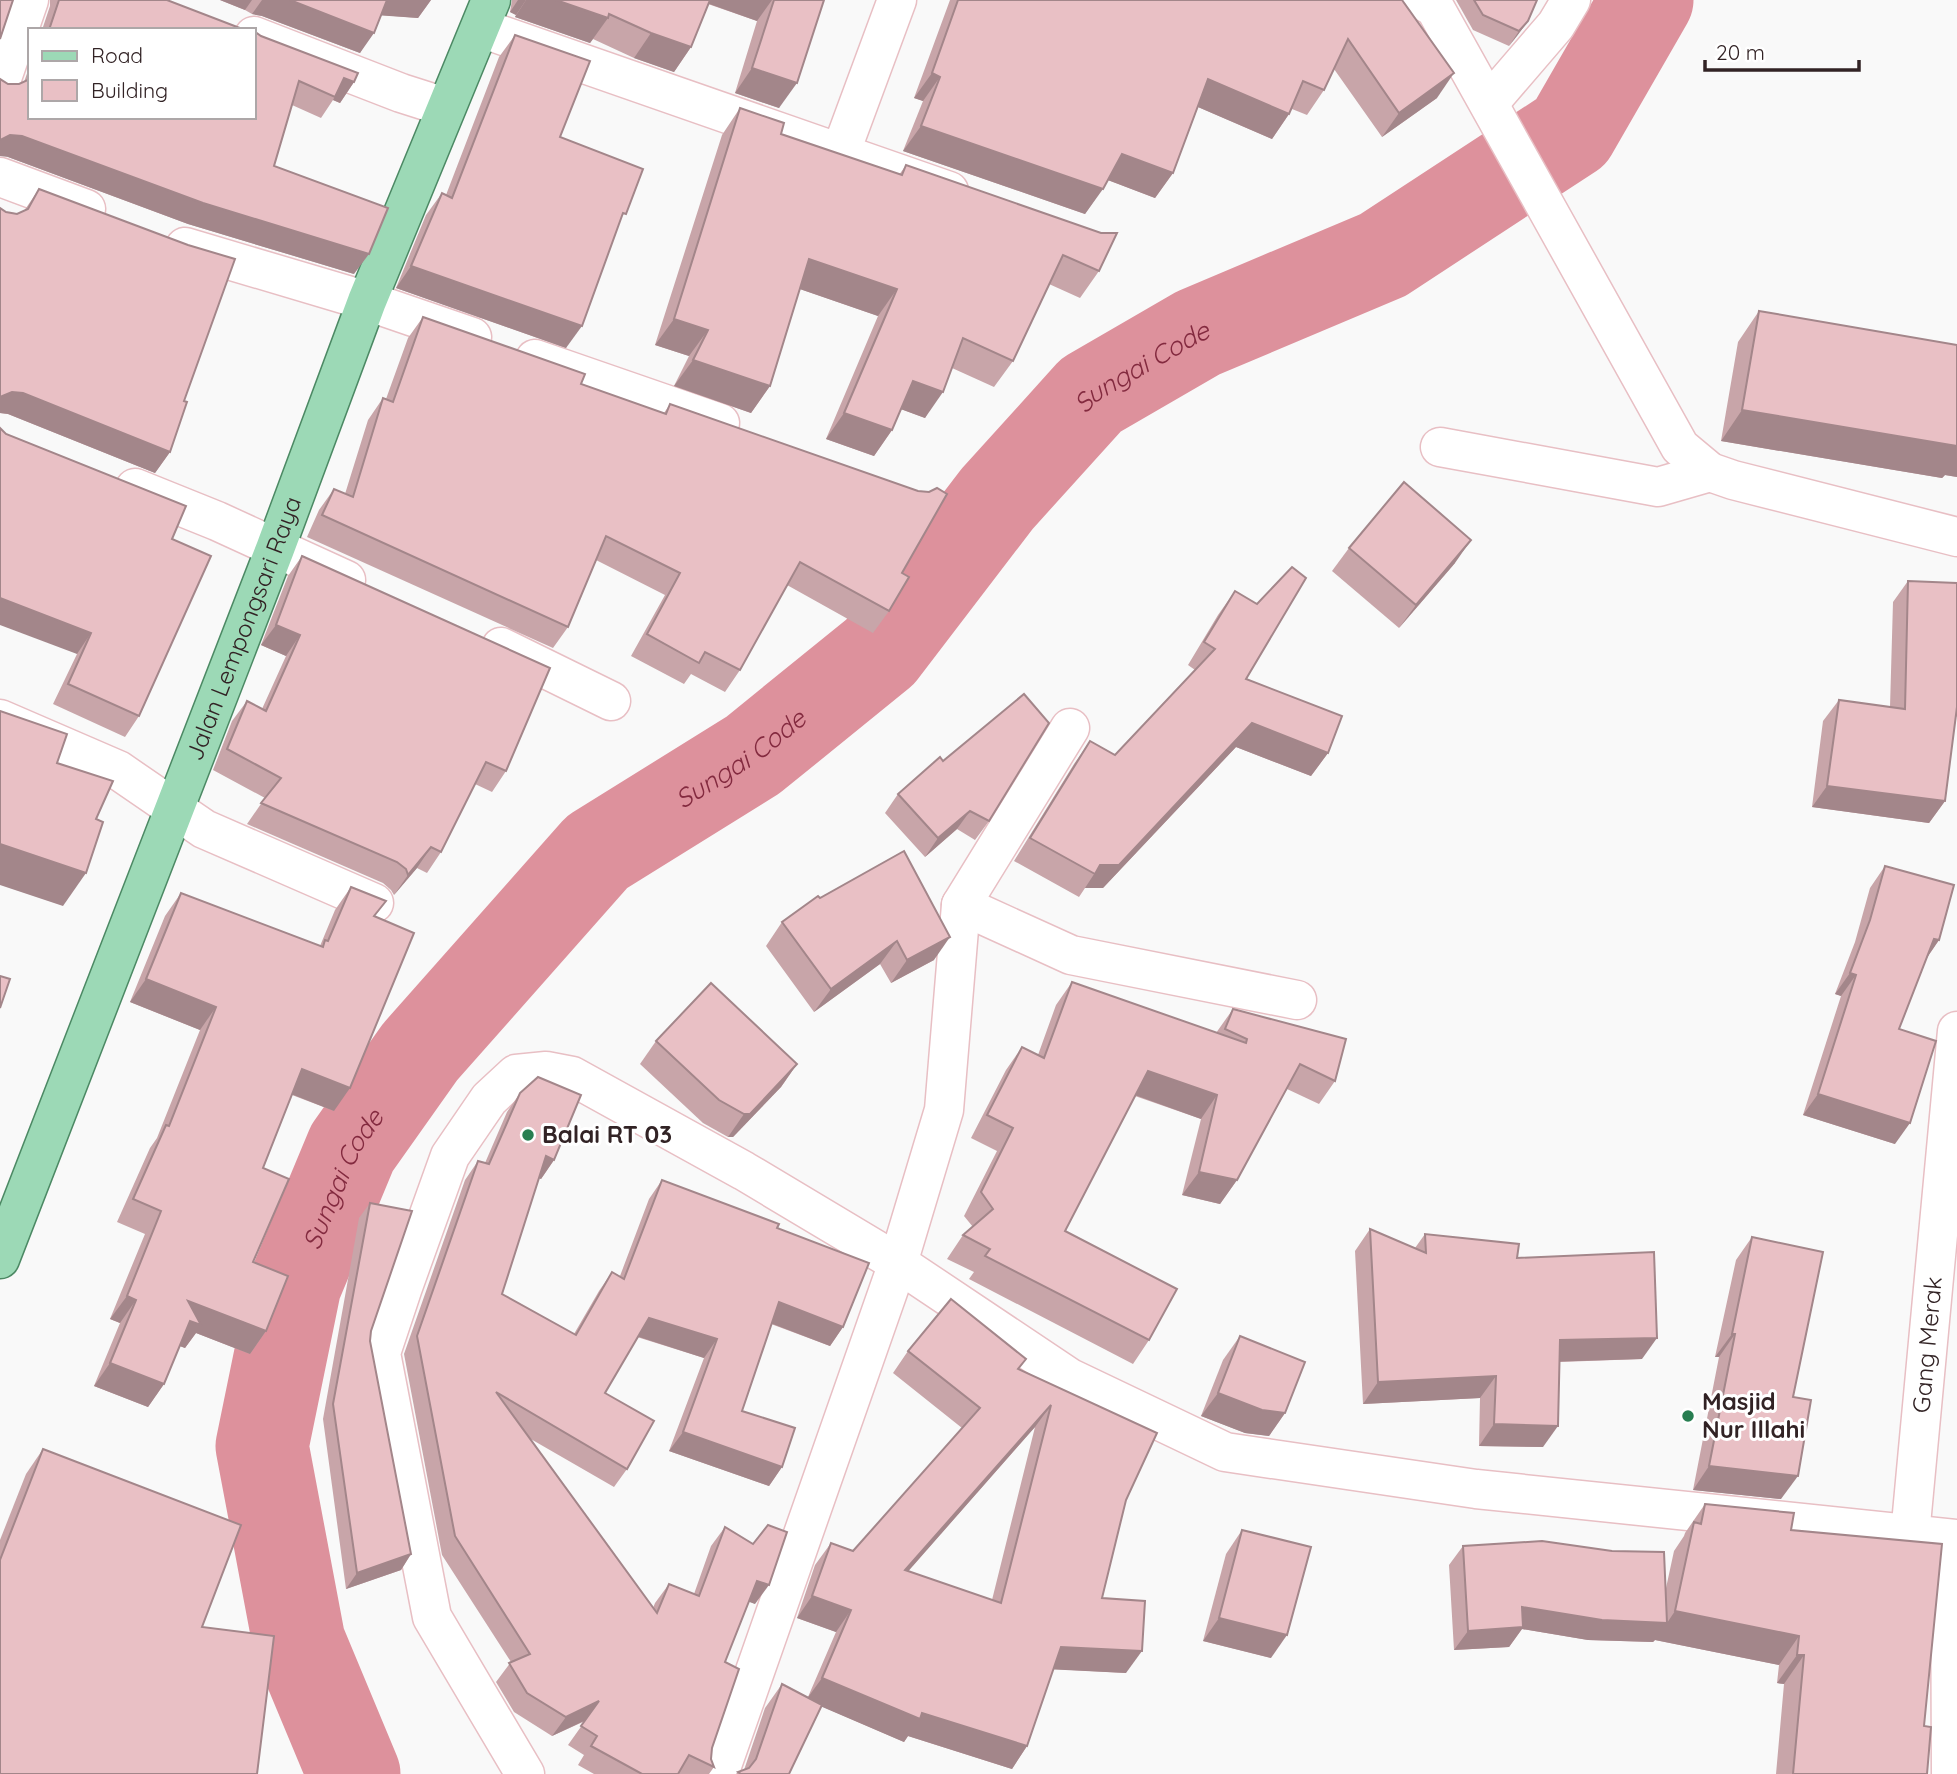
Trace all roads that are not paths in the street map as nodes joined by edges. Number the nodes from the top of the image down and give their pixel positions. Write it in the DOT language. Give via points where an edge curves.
graph roads {
  1 [pos="29,0"];
  2 [pos="897,0"];
  3 [pos="1422,0"];
  4 [pos="1571,0"];
  5 [pos="486,14"];
  6 [pos="256,37"];
  7 [pos="0,84"];
  8 [pos="1489,103"];
  9 [pos="445,107"];
  10 [pos="839,153"];
  11 [pos="4,190"];
  12 [pos="977,200"];
  13 [pos="116,221"];
  14 [pos="155,235"];
  15 [pos="367,301"];
  16 [pos="746,433"];
  17 [pos="1440,447"];
  18 [pos="1710,472"];
  19 [pos="102,475"];
  20 [pos="1957,537"];
  21 [pos="275,548"];
  22 [pos="374,592"];
  23 [pos="473,634"];
  24 [pos="611,701"];
  25 [pos="0,719"];
  26 [pos="1070,728"];
  27 [pos="174,810"];
  28 [pos="374,903"];
  29 [pos="961,905"];
  30 [pos="1297,1000"];
  31 [pos="1957,1031"];
  32 [pos="0,1259"];
  33 [pos="898,1263"];
  34 [pos="1910,1535"];
  35 [pos="1953,1539"];
  36 [pos="525,1774"];
  37 [pos="719,1774"];
  38 [pos="1951,1774"];
  1 -- 7 [label="street"];
  2 -- 10 [label="street"];
  3 -- 8 [label="street" via="1435,8"];
  4 -- 8 [label="street"];
  5 -- 9 [label="main road, Jalan Lempongsari Raya"];
  5 -- 10 [label="street"];
  6 -- 9 [label="street"];
  8 -- 18 [label="street" via="1680,447"];
  9 -- 15 [label="main road, Jalan Lempongsari Raya"];
  10 -- 12 [label="street"];
  11 -- 13 [label="street"];
  14 -- 15 [label="street"];
  15 -- 16 [label="street"];
  15 -- 21 [label="main road, Jalan Lempongsari Raya"];
  17 -- 18 [label="street" via="1658,486"];
  18 -- 20 [label="street"];
  19 -- 21 [label="street"];
  21 -- 22 [label="street"];
  21 -- 27 [label="main road, Jalan Lempongsari Raya"];
  23 -- 24 [label="street"];
  25 -- 27 [label="street" via="118,770"];
  26 -- 29 [label="street"];
  27 -- 28 [label="street" via="204,830"];
  27 -- 32 [label="main road, Jalan Lempongsari Raya"];
  29 -- 30 [label="street" via="1071,955"];
  29 -- 33 [label="street" via="944,1110"];
  31 -- 34 [label="street, Gang Merak"];
  33 -- 34 [label="street" via="1070,1378 1225,1452 1476,1489"];
  33 -- 36 [label="street" via="572,1076 547,1071 516,1074 489,1099 450,1156 381,1353 432,1617"];
  33 -- 37 [label="street"];
  34 -- 35 [label="street"];
  35 -- 38 [label="street"];
}
